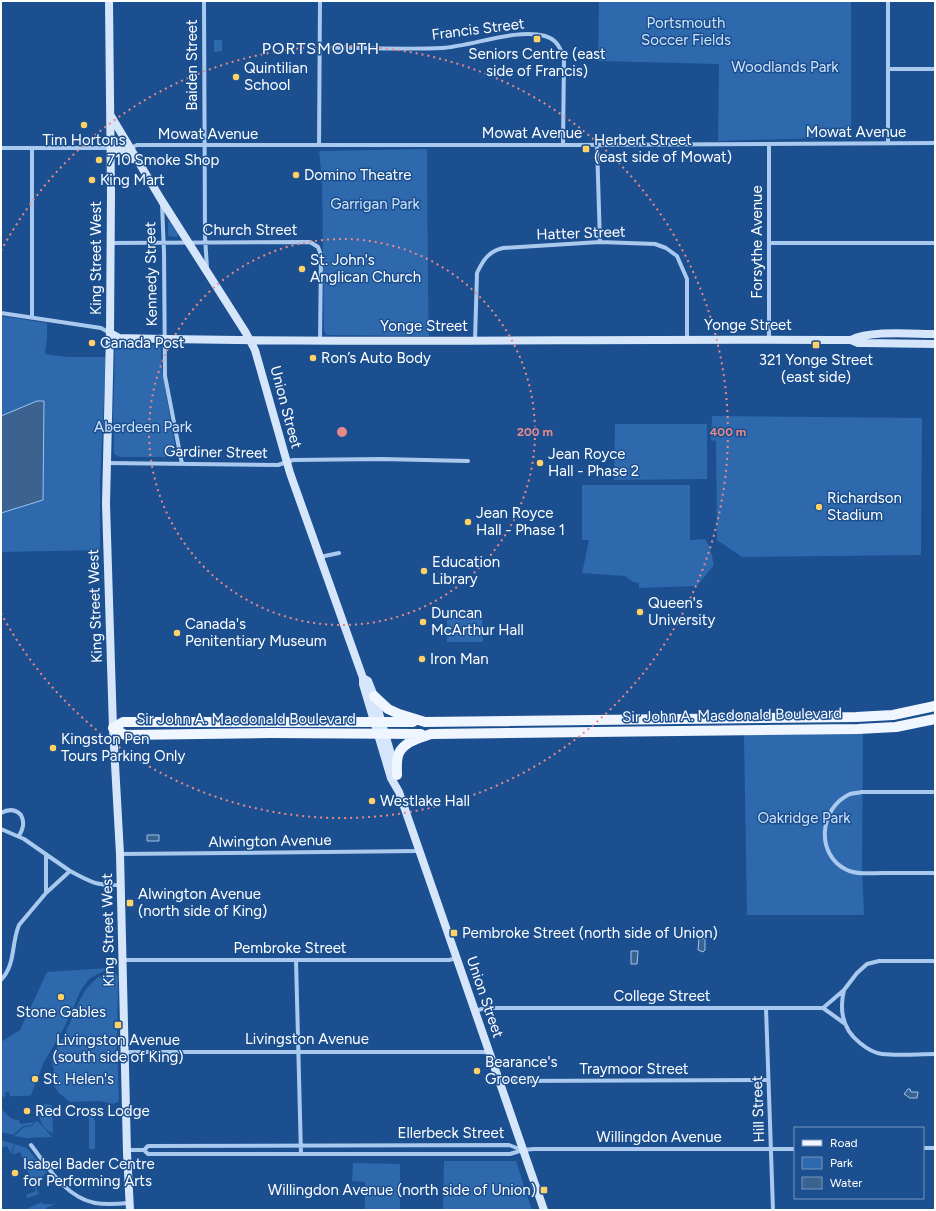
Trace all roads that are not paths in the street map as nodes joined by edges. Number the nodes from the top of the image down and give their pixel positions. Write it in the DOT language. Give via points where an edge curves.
graph roads {
  1 [pos="109,1"];
  2 [pos="204,1"];
  3 [pos="320,1"];
  4 [pos="888,1"];
  5 [pos="320,48"];
  6 [pos="888,69"];
  7 [pos="935,69"];
  8 [pos="110,116"];
  9 [pos="888,143"];
  10 [pos="935,144"];
  11 [pos="563,145"];
  12 [pos="597,145"];
  13 [pos="769,145"];
  14 [pos="205,146"];
  15 [pos="319,146"];
  16 [pos="1,148"];
  17 [pos="32,148"];
  18 [pos="111,148"];
  19 [pos="130,148"];
  20 [pos="140,164"];
  21 [pos="162,202"];
  22 [pos="205,242"];
  23 [pos="600,242"];
  24 [pos="110,243"];
  25 [pos="188,243"];
  26 [pos="770,243"];
  27 [pos="935,243"];
  28 [pos="164,244"];
  29 [pos="207,272"];
  30 [pos="1,313"];
  31 [pos="32,317"];
  32 [pos="110,333"];
  33 [pos="935,334"];
  34 [pos="164,339"];
  35 [pos="687,339"];
  36 [pos="769,339"];
  37 [pos="320,340"];
  38 [pos="475,340"];
  39 [pos="851,340"];
  40 [pos="250,341"];
  41 [pos="935,344"];
  42 [pos="468,461"];
  43 [pos="286,462"];
  44 [pos="106,463"];
  45 [pos="182,464"];
  46 [pos="339,553"];
  47 [pos="320,557"];
  48 [pos="363,678"];
  49 [pos="374,696"];
  50 [pos="935,706"];
  51 [pos="935,719"];
  52 [pos="378,722"];
  53 [pos="425,722"];
  54 [pos="113,728"];
  55 [pos="382,734"];
  56 [pos="432,734"];
  57 [pos="397,775"];
  58 [pos="399,792"];
  59 [pos="935,792"];
  60 [pos="1,813"];
  61 [pos="1,829"];
  62 [pos="19,836"];
  63 [pos="420,852"];
  64 [pos="46,854"];
  65 [pos="120,854"];
  66 [pos="70,871"];
  67 [pos="935,873"];
  68 [pos="121,884"];
  69 [pos="46,893"];
  70 [pos="457,958"];
  71 [pos="123,960"];
  72 [pos="296,960"];
  73 [pos="935,961"];
  74 [pos="1,980"];
  75 [pos="844,990"];
  76 [pos="766,1008"];
  77 [pos="823,1008"];
  78 [pos="475,1011"];
  79 [pos="844,1024"];
  80 [pos="298,1051"];
  81 [pos="125,1052"];
  82 [pos="489,1052"];
  83 [pos="935,1054"];
  84 [pos="768,1080"];
  85 [pos="500,1083"];
  86 [pos="31,1145"];
  87 [pos="301,1145"];
  88 [pos="794,1148"];
  89 [pos="924,1148"];
  90 [pos="935,1148"];
  91 [pos="771,1149"];
  92 [pos="127,1150"];
  93 [pos="144,1150"];
  94 [pos="523,1150"];
  95 [pos="301,1154"];
  96 [pos="129,1206"];
  97 [pos="544,1210"];
  98 [pos="773,1210"];
  1 -- 8 [label="main road, King Street West"];
  2 -- 14 [label="street, Baiden Street"];
  3 -- 5 [label="street"];
  4 -- 6 [label="street"];
  5 -- 11 [label="street, Francis Street" via="442,48 510,35 529,34 553,39 564,58"];
  5 -- 15 [label="street"];
  6 -- 7 [label="street"];
  6 -- 9 [label="street"];
  8 -- 18 [label="main road, King Street West"];
  8 -- 19 [label="main road, Union Street"];
  9 -- 10 [label="street, Mowat Avenue"];
  9 -- 13 [label="street, Mowat Avenue"];
  11 -- 12 [label="street, Mowat Avenue"];
  11 -- 15 [label="street, Mowat Avenue"];
  12 -- 13 [label="street, Mowat Avenue"];
  12 -- 23 [label="street"];
  13 -- 26 [label="street, Forsythe Avenue"];
  14 -- 15 [label="street, Mowat Avenue"];
  14 -- 19 [label="street, Mowat Avenue" via="137,145"];
  14 -- 22 [label="street, Baiden Street"];
  16 -- 17 [label="street"];
  17 -- 18 [label="street"];
  17 -- 31 [label="street"];
  18 -- 20 [label="main road, Union Street" via="126,152"];
  18 -- 24 [label="main road, King Street West"];
  19 -- 20 [label="main road, Union Street"];
  20 -- 21 [label="main road, Union Street"];
  21 -- 25 [label="main road, Union Street"];
  21 -- 28 [label="street, Kennedy Street"];
  22 -- 25 [label="street, Church Street"];
  22 -- 29 [label="street, Baiden Street"];
  22 -- 37 [label="street, Church Street" via="310,242 318,248"];
  23 -- 35 [label="street, Hatter Street" via="655,244 677,256 687,279"];
  23 -- 38 [label="street, Hatter Street" via="503,248 487,256 477,272"];
  24 -- 28 [label="street, Church Street"];
  24 -- 32 [label="main road, King Street West"];
  25 -- 28 [label="street, Church Street"];
  25 -- 29 [label="main road, Union Street"];
  26 -- 27 [label="street"];
  26 -- 36 [label="street, Forsythe Avenue"];
  28 -- 34 [label="street, Kennedy Street"];
  29 -- 40 [label="main road, Union Street"];
  30 -- 31 [label="street, Yonge Street"];
  31 -- 32 [label="street, Yonge Street" via="101,328"];
  32 -- 34 [label="main road, Yonge Street" via="119,338"];
  32 -- 44 [label="main road, King Street West"];
  33 -- 39 [label="main road, Yonge Street" via="877,334 857,336"];
  34 -- 40 [label="main road, Yonge Street"];
  34 -- 45 [label="street, Kennedy Street" via="165,376"];
  35 -- 36 [label="main road, Yonge Street"];
  35 -- 38 [label="main road, Yonge Street"];
  36 -- 39 [label="main road, Yonge Street"];
  37 -- 38 [label="main road, Yonge Street"];
  37 -- 40 [label="main road, Yonge Street"];
  39 -- 41 [label="main road, Yonge Street" via="863,343"];
  40 -- 43 [label="main road, Union Street" via="259,362"];
  42 -- 43 [label="street, Gardiner Street" via="381,459"];
  43 -- 45 [label="street, Gardiner Street" via="278,465"];
  43 -- 47 [label="main road, Union Street"];
  44 -- 45 [label="street, Gardiner Street"];
  44 -- 54 [label="main road, King Street West"];
  46 -- 47 [label="street"];
  47 -- 48 [label="main road, Union Street"];
  48 -- 49 [label="main road, Union Street" via="368,681"];
  48 -- 52 [label="main road, Union Street"];
  49 -- 52 [label="main road, Union Street"];
  49 -- 53 [label="main road" via="388,709"];
  50 -- 53 [label="main road, Sir John A. Macdonald Boulevard" via="894,715 856,717"];
  51 -- 56 [label="main road, Sir John A. Macdonald Boulevard" via="896,727 858,729"];
  52 -- 53 [label="main road, Sir John A. Macdonald Boulevard"];
  52 -- 54 [label="main road, Sir John A. Macdonald Boulevard" via="123,722"];
  52 -- 55 [label="main road, Union Street"];
  54 -- 55 [label="main road, Sir John A. Macdonald Boulevard" via="125,735"];
  54 -- 65 [label="main road, King Street West"];
  55 -- 56 [label="main road, Sir John A. Macdonald Boulevard"];
  55 -- 57 [label="main road, Union Street"];
  55 -- 58 [label="main road, Union Street" via="391,778"];
  56 -- 57 [label="main road" via="411,740 402,750 399,754"];
  57 -- 58 [label="main road, Union Street"];
  58 -- 63 [label="main road, Union Street"];
  59 -- 67 [label="street" via="851,794 840,800 828,814 824,833 828,852 847,870 860,873"];
  60 -- 62 [label="street" via="12,810 21,815 24,823"];
  61 -- 62 [label="street"];
  62 -- 64 [label="street"];
  63 -- 65 [label="street, Alwington Avenue"];
  63 -- 70 [label="main road, Union Street"];
  64 -- 66 [label="street"];
  64 -- 69 [label="street"];
  65 -- 68 [label="main road, King Street West"];
  66 -- 68 [label="street" via="91,882 104,885"];
  66 -- 69 [label="street"];
  68 -- 71 [label="main road, King Street West"];
  69 -- 74 [label="street" via="17,931 11,965"];
  70 -- 72 [label="street, Pembroke Street"];
  70 -- 78 [label="main road, Union Street"];
  71 -- 72 [label="street, Pembroke Street"];
  71 -- 81 [label="main road, King Street West"];
  72 -- 80 [label="street"];
  73 -- 75 [label="street" via="879,961 867,964 857,972"];
  75 -- 77 [label="street"];
  75 -- 79 [label="street" via="841,1008"];
  76 -- 77 [label="street, College Street"];
  76 -- 78 [label="street, College Street" via="485,1008"];
  76 -- 84 [label="street, Hill Street"];
  77 -- 79 [label="street"];
  78 -- 82 [label="main road, Union Street"];
  79 -- 83 [label="street" via="855,1039 867,1049 882,1054"];
  80 -- 81 [label="street, Livingston Avenue"];
  80 -- 82 [label="street, Livingston Avenue"];
  80 -- 87 [label="street"];
  81 -- 92 [label="main road, King Street West"];
  82 -- 85 [label="main road, Union Street"];
  84 -- 85 [label="street, Traymoor Street"];
  84 -- 91 [label="street, Hill Street"];
  85 -- 94 [label="main road, Union Street"];
  86 -- 96 [label="street" via="60,1183 75,1195 84,1200"];
  87 -- 93 [label="street, Ellerbeck Street" via="148,1146"];
  87 -- 94 [label="street, Ellerbeck Street" via="509,1145"];
  87 -- 95 [label="street"];
  88 -- 91 [label="street, Willingdon Avenue"];
  89 -- 90 [label="street"];
  91 -- 94 [label="street, Willingdon Avenue"];
  91 -- 98 [label="street, Hill Street"];
  92 -- 93 [label="street, Ellerbeck Street"];
  92 -- 96 [label="main road, King Street West"];
  93 -- 95 [label="street, Ellerbeck Street" via="148,1154"];
  94 -- 95 [label="street, Ellerbeck Street" via="510,1154"];
  94 -- 97 [label="main road, Union Street"];
}
